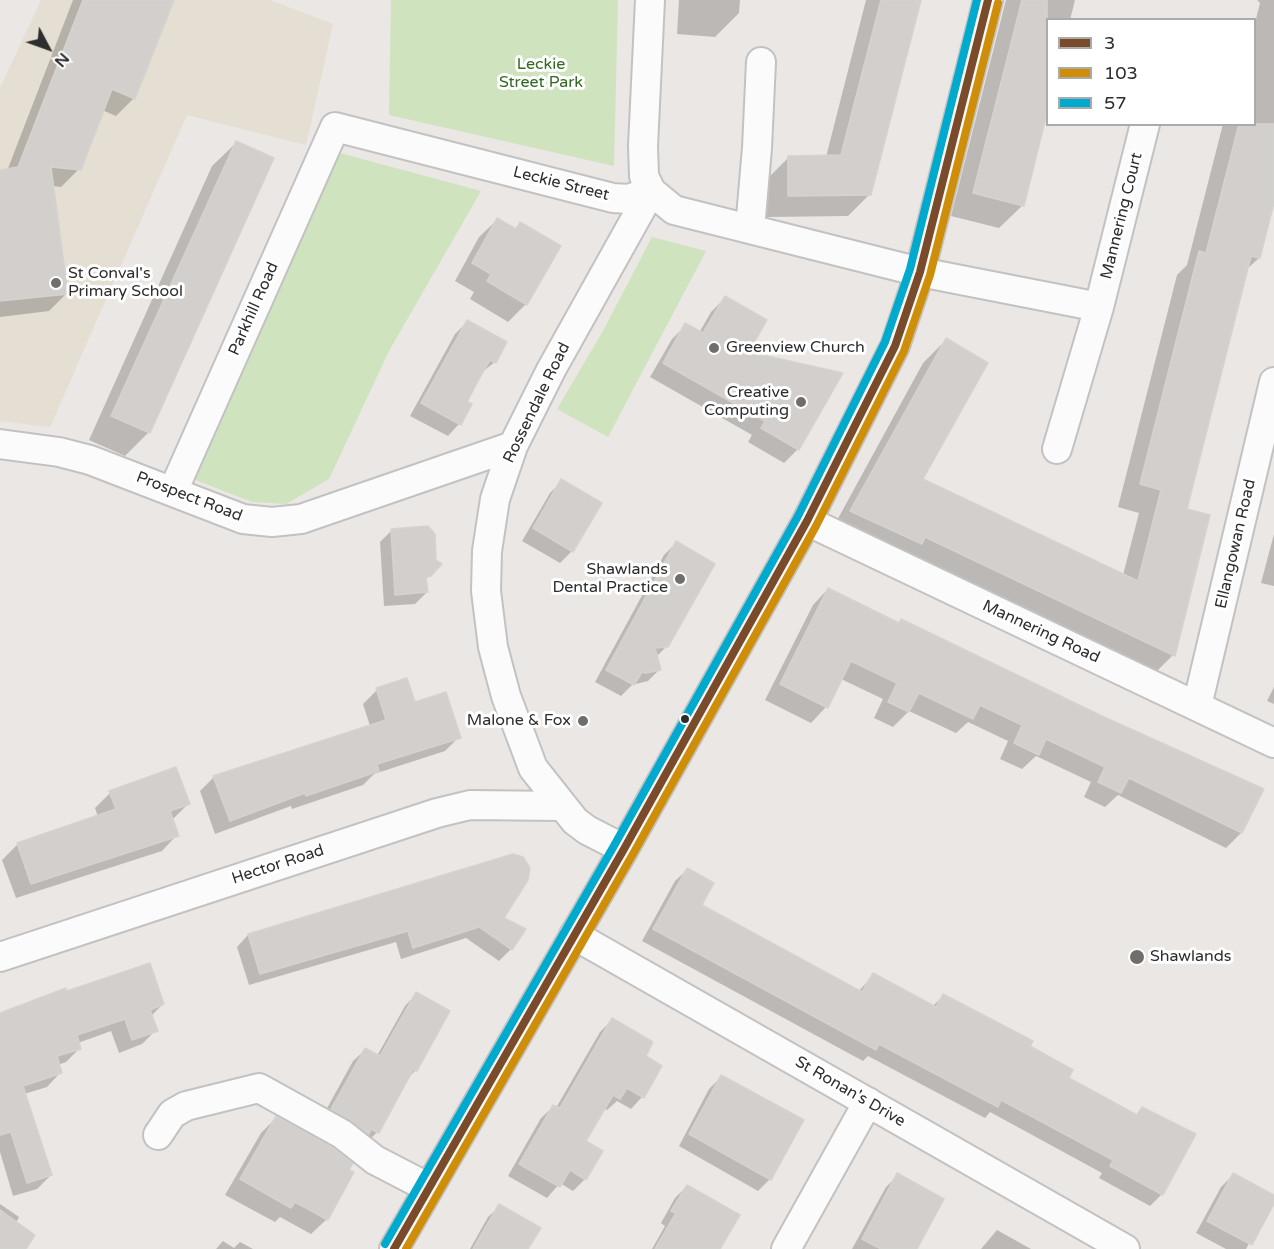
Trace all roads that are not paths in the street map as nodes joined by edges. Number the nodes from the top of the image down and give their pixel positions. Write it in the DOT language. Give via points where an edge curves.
graph roads {
  1 [pos="650,0"];
  2 [pos="988,0"];
  3 [pos="761,62"];
  4 [pos="1144,126"];
  5 [pos="335,127"];
  6 [pos="651,191"];
  7 [pos="750,229"];
  8 [pos="920,272"];
  9 [pos="1099,307"];
  10 [pos="1274,382"];
  11 [pos="0,444"];
  12 [pos="513,446"];
  13 [pos="1057,449"];
  14 [pos="173,491"];
  15 [pos="807,521"];
  16 [pos="1197,706"];
  17 [pos="1274,743"];
  18 [pos="561,806"];
  19 [pos="624,849"];
  20 [pos="574,935"];
  21 [pos="0,957"];
  22 [pos="868,1102"];
  23 [pos="158,1135"];
  24 [pos="429,1188"];
  25 [pos="394,1249"];
  26 [pos="786,1249"];
  27 [pos="1125,1249"];
  1 -- 6 [label="street" via="643,146 644,176"];
  2 -- 8 [label="street"];
  3 -- 7 [label="street"];
  4 -- 9 [label="street, Mannering Court"];
  5 -- 6 [label="street, Leckie Street" via="613,198 629,199"];
  5 -- 14 [label="street, Parkhill Road"];
  6 -- 7 [label="street" via="674,210"];
  6 -- 12 [label="street, Rossendale Road"];
  7 -- 8 [label="street"];
  8 -- 9 [label="street"];
  8 -- 15 [label="street" via="895,345"];
  9 -- 13 [label="street, Mannering Court"];
  10 -- 16 [label="street, Ellangowan Road"];
  11 -- 14 [label="street, Prospect Road" via="90,460"];
  12 -- 14 [label="street, Prospect Road" via="301,519 243,519"];
  12 -- 18 [label="street, Rossendale Road" via="495,499 487,551 486,591 493,647 527,753"];
  15 -- 16 [label="street, Mannering Road"];
  15 -- 19 [label="street"];
  16 -- 17 [label="street, Mannering Road"];
  18 -- 19 [label="street, Rossendale Road" via="587,830"];
  18 -- 21 [label="street, Hector Road" via="470,805 437,813"];
  19 -- 20 [label="street"];
  20 -- 22 [label="street, St Ronan's Drive"];
  20 -- 24 [label="street"];
  22 -- 26 [label="street"];
  22 -- 27 [label="street, St Ronan's Drive"];
  23 -- 24 [label="street" via="172,1114 186,1106 259,1089"];
  24 -- 25 [label="street"];
}
